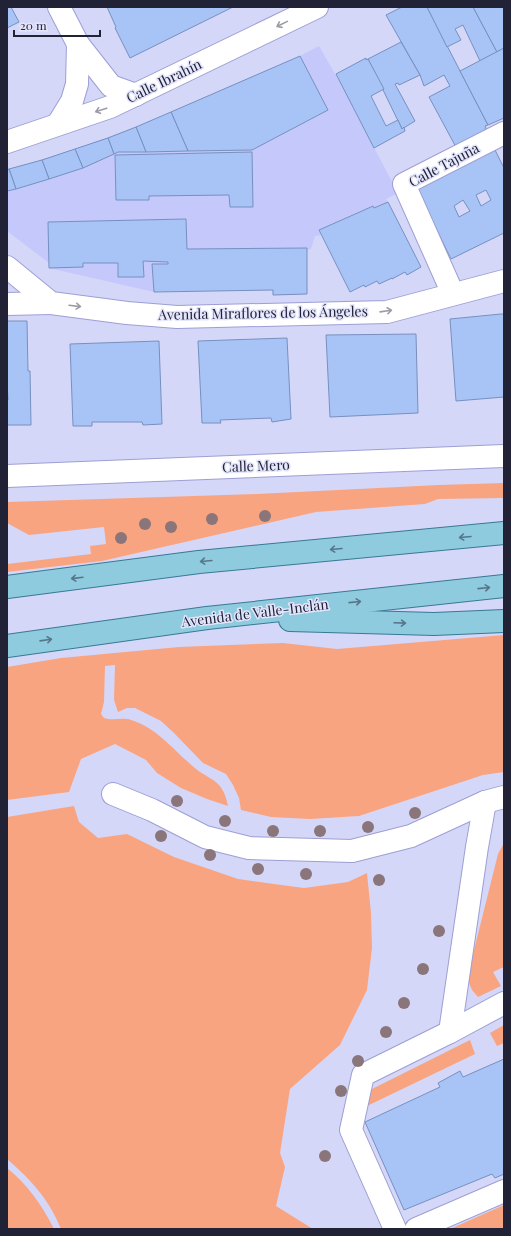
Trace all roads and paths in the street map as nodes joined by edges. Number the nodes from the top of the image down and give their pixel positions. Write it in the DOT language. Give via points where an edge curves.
graph roads {
  1 [pos="59,7"];
  2 [pos="317,7"];
  3 [pos="78,44"];
  4 [pos="136,95"];
  5 [pos="58,124"];
  6 [pos="504,133"];
  7 [pos="7,142"];
  8 [pos="7,267"];
  9 [pos="504,281"];
  10 [pos="453,294"];
  11 [pos="52,303"];
  12 [pos="7,304"];
  13 [pos="504,456"];
  14 [pos="7,476"];
  15 [pos="504,533"];
  16 [pos="504,586"];
  17 [pos="7,587"];
  18 [pos="207,618"];
  19 [pos="504,622"];
  20 [pos="7,646"];
  21 [pos="113,794"];
  22 [pos="495,799"];
  23 [pos="504,1003"];
  24 [pos="450,1032"];
  25 [pos="504,1191"];
  26 [pos="395,1229"];
  27 [pos="416,1229"];
  1 -- 3 [label="street"];
  2 -- 4 [label="street, Calle Ibrahín, one-way"];
  3 -- 4 [label="street" via="111,86"];
  3 -- 5 [label="street" via="77,84 72,101"];
  4 -- 5 [label="street, Calle Ibrahín, one-way" via="110,107"];
  5 -- 7 [label="street, Calle Ibrahín"];
  6 -- 10 [label="street, Calle Tajuña" via="404,184"];
  8 -- 11 [label="street"];
  9 -- 10 [label="street, Avenida Miraflores de los Ángeles"];
  11 -- 10 [label="street, Avenida Miraflores de los Ángeles, one-way" via="177,317 222,316 387,312"];
  11 -- 12 [label="street, Avenida Miraflores de los Ángeles"];
  13 -- 14 [label="street, Calle Mero"];
  15 -- 17 [label="main road, one-way" via="199,562"];
  18 -- 16 [label="main road, Avenida de Valle-Inclán, one-way"];
  18 -- 19 [label="main road, one-way" via="434,624"];
  20 -- 18 [label="main road, Avenida de Valle-Inclán, one-way"];
  21 -- 22 [label="street" via="152,810 205,837 249,848 352,851 411,836"];
  22 -- 24 [label="street" via="476,855"];
  23 -- 24 [label="street"];
  24 -- 26 [label="street" via="362,1075 351,1130"];
  25 -- 27 [label="street"];
}
